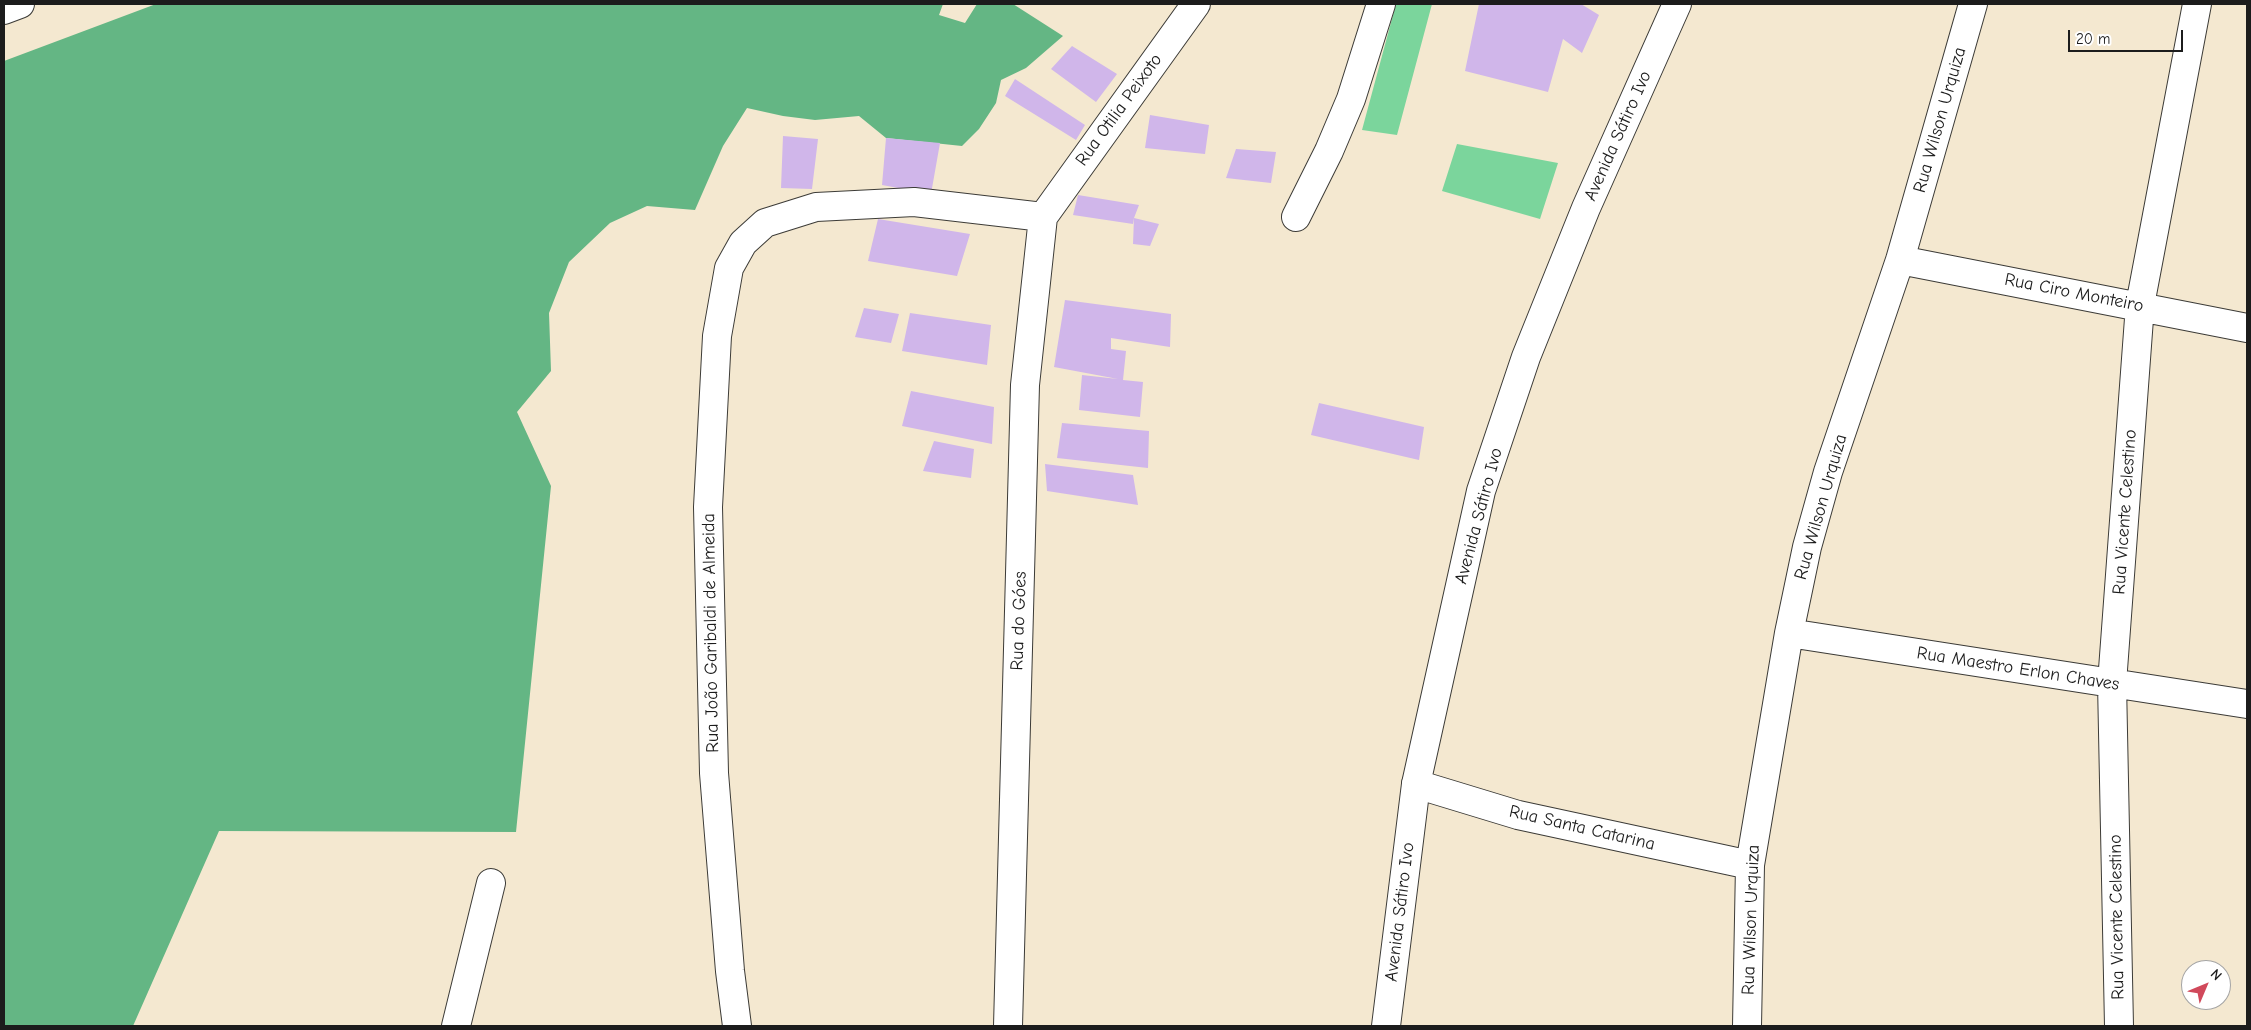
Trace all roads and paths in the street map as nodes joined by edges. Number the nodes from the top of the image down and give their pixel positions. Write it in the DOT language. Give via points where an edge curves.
graph roads {
  1 [pos="20,4"];
  2 [pos="1196,4"];
  3 [pos="1382,4"];
  4 [pos="1677,4"];
  5 [pos="1973,4"];
  6 [pos="2197,4"];
  7 [pos="4,10"];
  8 [pos="1043,217"];
  9 [pos="1296,217"];
  10 [pos="1900,260"];
  11 [pos="2140,305"];
  12 [pos="2247,328"];
  13 [pos="1789,633"];
  14 [pos="2112,683"];
  15 [pos="2247,704"];
  16 [pos="1416,784"];
  17 [pos="1750,865"];
  18 [pos="491,883"];
  19 [pos="456,1026"];
  20 [pos="737,1026"];
  21 [pos="1008,1026"];
  22 [pos="1386,1026"];
  23 [pos="1747,1026"];
  24 [pos="2119,1026"];
  1 -- 7 [label="street"];
  2 -- 8 [label="street, Rua Otilia Peixoto"];
  3 -- 9 [label="street" via="1350,99 1329,151"];
  4 -- 16 [label="street, Avenida Sátiro Ivo" via="1586,208 1526,357 1493,455 1481,491"];
  5 -- 10 [label="street, Rua Wilson Urquiza"];
  6 -- 11 [label="street, Rua Vicente Celestino"];
  8 -- 20 [label="street, Rua João Garibaldi de Almeida" via="914,202 816,207 765,223 743,243 729,268 718,336 708,506 714,773"];
  8 -- 21 [label="street, Rua do Góes" via="1025,385"];
  10 -- 11 [label="street, Rua Ciro Monteiro"];
  10 -- 13 [label="street, Rua Wilson Urquiza" via="1828,472 1807,547"];
  11 -- 12 [label="street, Rua Ciro Monteiro"];
  11 -- 14 [label="street, Rua Vicente Celestino"];
  13 -- 14 [label="street, Rua Maestro Erlon Chaves"];
  13 -- 17 [label="street, Rua Wilson Urquiza"];
  14 -- 15 [label="street, Rua Maestro Erlon Chaves"];
  14 -- 24 [label="street, Rua Vicente Celestino"];
  16 -- 17 [label="street, Rua Santa Catarina" via="1526,817"];
  16 -- 22 [label="street, Avenida Sátiro Ivo"];
  17 -- 23 [label="street, Rua Wilson Urquiza"];
  18 -- 19 [label="street"];
}
